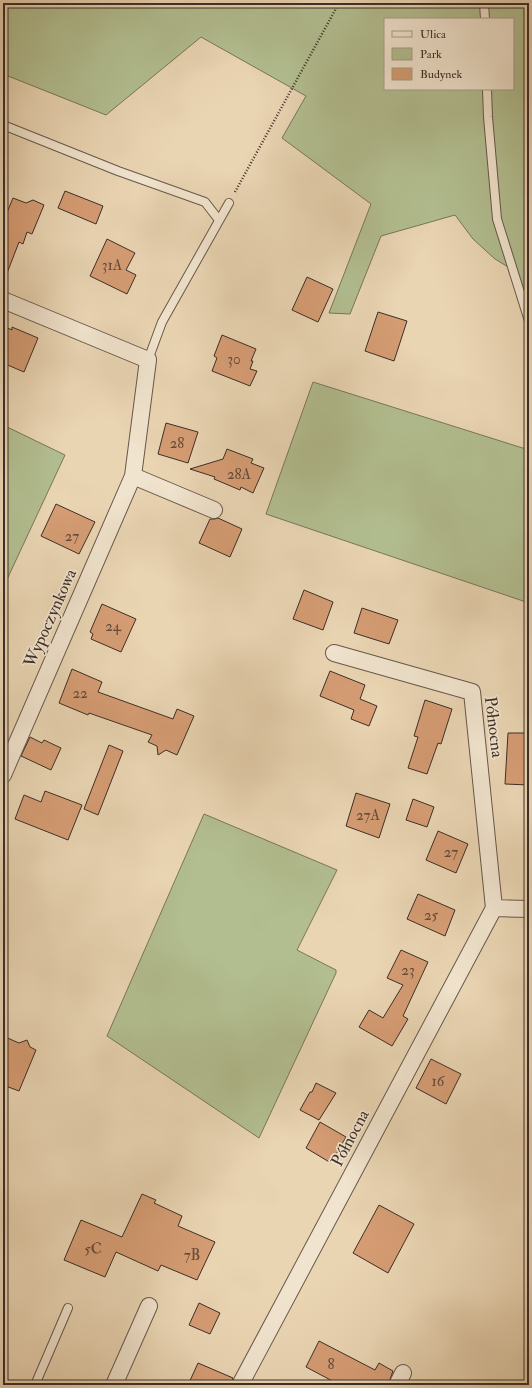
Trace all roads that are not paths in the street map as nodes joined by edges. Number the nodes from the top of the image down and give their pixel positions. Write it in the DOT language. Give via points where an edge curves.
graph roads {
  1 [pos="484,3"];
  2 [pos="484,18"];
  3 [pos="487,90"];
  4 [pos="3,125"];
  5 [pos="229,203"];
  6 [pos="219,220"];
  7 [pos="3,300"];
  8 [pos="529,321"];
  9 [pos="148,360"];
  10 [pos="133,476"];
  11 [pos="214,510"];
  12 [pos="334,653"];
  13 [pos="3,775"];
  14 [pos="494,908"];
  15 [pos="529,909"];
  16 [pos="149,1306"];
  17 [pos="68,1308"];
  18 [pos="35,1385"];
  19 [pos="114,1385"];
  20 [pos="240,1385"];
  1 -- 2 [label="lane"];
  3 -- 8 [label="lane" via="497,219"];
  4 -- 6 [label="lane" via="118,171 205,202"];
  5 -- 6 [label="lane"];
  6 -- 9 [label="lane" via="162,322"];
  7 -- 9 [label="street"];
  9 -- 10 [label="street, Wypoczynkowa"];
  10 -- 11 [label="street"];
  10 -- 13 [label="street, Wypoczynkowa"];
  12 -- 14 [label="street, Północna" via="472,692"];
  14 -- 15 [label="street"];
  14 -- 20 [label="street, Północna"];
  16 -- 19 [label="street"];
  17 -- 18 [label="lane"];
}
